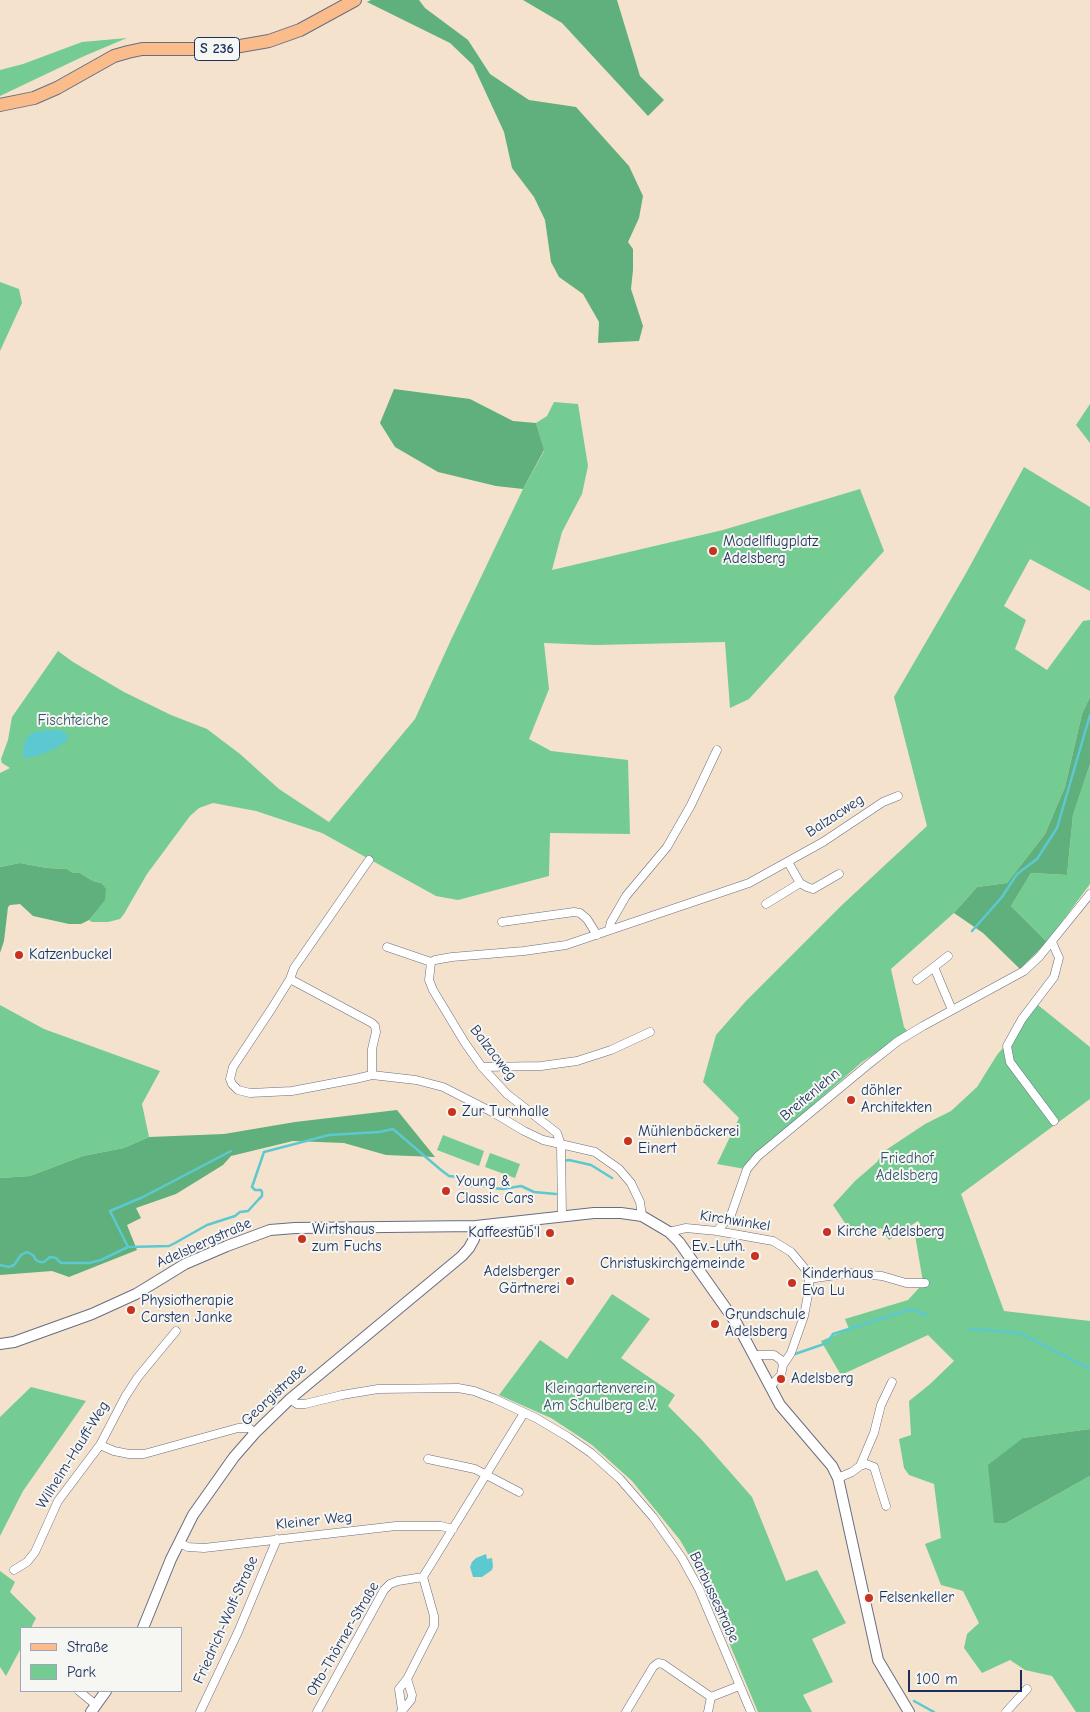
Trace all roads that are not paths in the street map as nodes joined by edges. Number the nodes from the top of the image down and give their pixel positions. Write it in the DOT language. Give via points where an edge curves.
graph roads {
  1 [pos="355,0"];
  2 [pos="0,105"];
  3 [pos="717,750"];
  4 [pos="898,796"];
  5 [pos="369,860"];
  6 [pos="788,862"];
  7 [pos="839,874"];
  8 [pos="800,882"];
  9 [pos="1090,894"];
  10 [pos="766,904"];
  11 [pos="502,922"];
  12 [pos="609,930"];
  13 [pos="597,935"];
  14 [pos="1052,942"];
  15 [pos="387,948"];
  16 [pos="948,956"];
  17 [pos="431,962"];
  18 [pos="934,967"];
  19 [pos="290,979"];
  20 [pos="918,980"];
  21 [pos="952,1010"];
  22 [pos="650,1032"];
  23 [pos="482,1066"];
  24 [pos="372,1075"];
  25 [pos="1054,1121"];
  26 [pos="561,1145"];
  27 [pos="562,1216"];
  28 [pos="642,1216"];
  29 [pos="476,1226"];
  30 [pos="717,1231"];
  31 [pos="670,1232"];
  32 [pos="809,1279"];
  33 [pos="925,1283"];
  34 [pos="176,1332"];
  35 [pos="0,1344"];
  36 [pos="753,1355"];
  37 [pos="783,1365"];
  38 [pos="892,1382"];
  39 [pos="770,1387"];
  40 [pos="290,1399"];
  41 [pos="524,1413"];
  42 [pos="255,1433"];
  43 [pos="100,1445"];
  44 [pos="428,1459"];
  45 [pos="860,1466"];
  46 [pos="487,1474"];
  47 [pos="838,1478"];
  48 [pos="519,1492"];
  49 [pos="886,1506"];
  50 [pos="453,1529"];
  51 [pos="277,1539"];
  52 [pos="179,1543"];
  53 [pos="14,1570"];
  54 [pos="423,1577"];
  55 [pos="143,1627"];
  56 [pos="407,1679"];
  57 [pos="739,1686"];
  58 [pos="1027,1690"];
  59 [pos="81,1692"];
  60 [pos="105,1692"];
  61 [pos="712,1697"];
  62 [pos="93,1709"];
  63 [pos="401,1711"];
  64 [pos="200,1712"];
  65 [pos="316,1712"];
  66 [pos="626,1712"];
  67 [pos="708,1712"];
  68 [pos="751,1712"];
  69 [pos="909,1712"];
  70 [pos="1006,1712"];
  1 -- 2 [label="main road, S 236" via="300,30 268,41 224,49 142,49 114,56 57,88 27,100"];
  3 -- 12 [label="street" via="667,847 626,896"];
  4 -- 6 [label="street, Balzacweg" via="883,802"];
  5 -- 19 [label="street" via="313,939"];
  6 -- 8 [label="street"];
  6 -- 12 [label="street, Balzacweg" via="749,883"];
  7 -- 8 [label="street" via="814,889"];
  8 -- 10 [label="street"];
  9 -- 14 [label="street, Breitenlehn"];
  11 -- 13 [label="street" via="574,912 583,915"];
  12 -- 13 [label="street, Balzacweg"];
  13 -- 17 [label="street, Balzacweg" via="547,949 452,957"];
  14 -- 21 [label="street, Breitenlehn" via="1024,971"];
  14 -- 25 [label="street" via="1059,958 1054,977 1022,1019 1007,1046 1010,1062"];
  15 -- 17 [label="street, Balzacweg"];
  16 -- 18 [label="street"];
  17 -- 23 [label="street, Balzacweg" via="429,980 433,990"];
  18 -- 20 [label="street"];
  18 -- 21 [label="street"];
  19 -- 24 [label="street" via="372,1022 376,1032"];
  19 -- 24 [label="street" via="233,1067 232,1084 238,1090 250,1093 275,1092"];
  21 -- 30 [label="street, Breitenlehn" via="882,1053 758,1156 748,1169 731,1215"];
  22 -- 23 [label="street" via="612,1050 569,1063"];
  23 -- 26 [label="street, Balzacweg" via="513,1099 554,1130"];
  24 -- 26 [label="street" via="443,1087 524,1132"];
  26 -- 27 [label="street"];
  26 -- 28 [label="street" via="595,1152 619,1169 634,1188"];
  27 -- 28 [label="street, Adelsbergstraße" via="621,1213"];
  27 -- 29 [label="street, Adelsbergstraße"];
  28 -- 31 [label="street, Adelsbergstraße"];
  29 -- 35 [label="street, Adelsbergstraße" via="270,1230 185,1264 136,1294 92,1314"];
  29 -- 40 [label="street, Georgistraße" via="474,1239 462,1256"];
  30 -- 31 [label="street, Kirchwinkel" via="686,1228"];
  30 -- 32 [label="street, Kirchwinkel" via="779,1243 799,1261"];
  31 -- 36 [label="street, Adelsbergstraße" via="737,1324"];
  32 -- 33 [label="street" via="849,1274"];
  32 -- 37 [label="street" via="804,1316 791,1353"];
  34 -- 43 [label="street, Wilhelm-Hauff-Weg" via="129,1390"];
  36 -- 37 [label="street" via="774,1355"];
  36 -- 39 [label="street, Adelsbergstraße"];
  37 -- 39 [label="street" via="781,1376"];
  38 -- 45 [label="street"];
  39 -- 47 [label="street, Adelsbergstraße" via="780,1405 832,1466"];
  40 -- 41 [label="street, Barbussestraße" via="297,1404 305,1404 378,1390 458,1388 488,1396"];
  40 -- 42 [label="street, Georgistraße"];
  41 -- 46 [label="street"];
  41 -- 57 [label="street, Barbussestraße" via="568,1437 590,1454 620,1479 653,1517 699,1589"];
  42 -- 43 [label="street" via="249,1428 238,1428 144,1454 114,1451"];
  42 -- 52 [label="street, Georgistraße" via="214,1483"];
  43 -- 53 [label="street, Wilhelm-Hauff-Weg" via="58,1501 34,1552 27,1562"];
  44 -- 46 [label="street"];
  45 -- 47 [label="street"];
  45 -- 49 [label="street" via="869,1464 874,1467"];
  46 -- 48 [label="street"];
  46 -- 50 [label="street"];
  47 -- 69 [label="street, Adelsbergstraße" via="878,1660"];
  50 -- 51 [label="street, Kleiner Weg" via="396,1526"];
  50 -- 54 [label="street"];
  51 -- 52 [label="street, Kleiner Weg" via="204,1548"];
  51 -- 64 [label="street, Friedrich-Wolf-Straße"];
  52 -- 55 [label="street, Georgistraße"];
  54 -- 56 [label="street" via="434,1626"];
  54 -- 65 [label="street, Otto-Thörner-Straße" via="398,1581 384,1590"];
  56 -- 63 [label="street" via="399,1688"];
  56 -- 63 [label="street" via="412,1695"];
  57 -- 61 [label="street"];
  57 -- 68 [label="street, Barbussestraße"];
  58 -- 70 [label="street"];
  59 -- 62 [label="street"];
  60 -- 62 [label="street"];
  61 -- 66 [label="street" via="658,1663"];
  61 -- 67 [label="street"];
}
